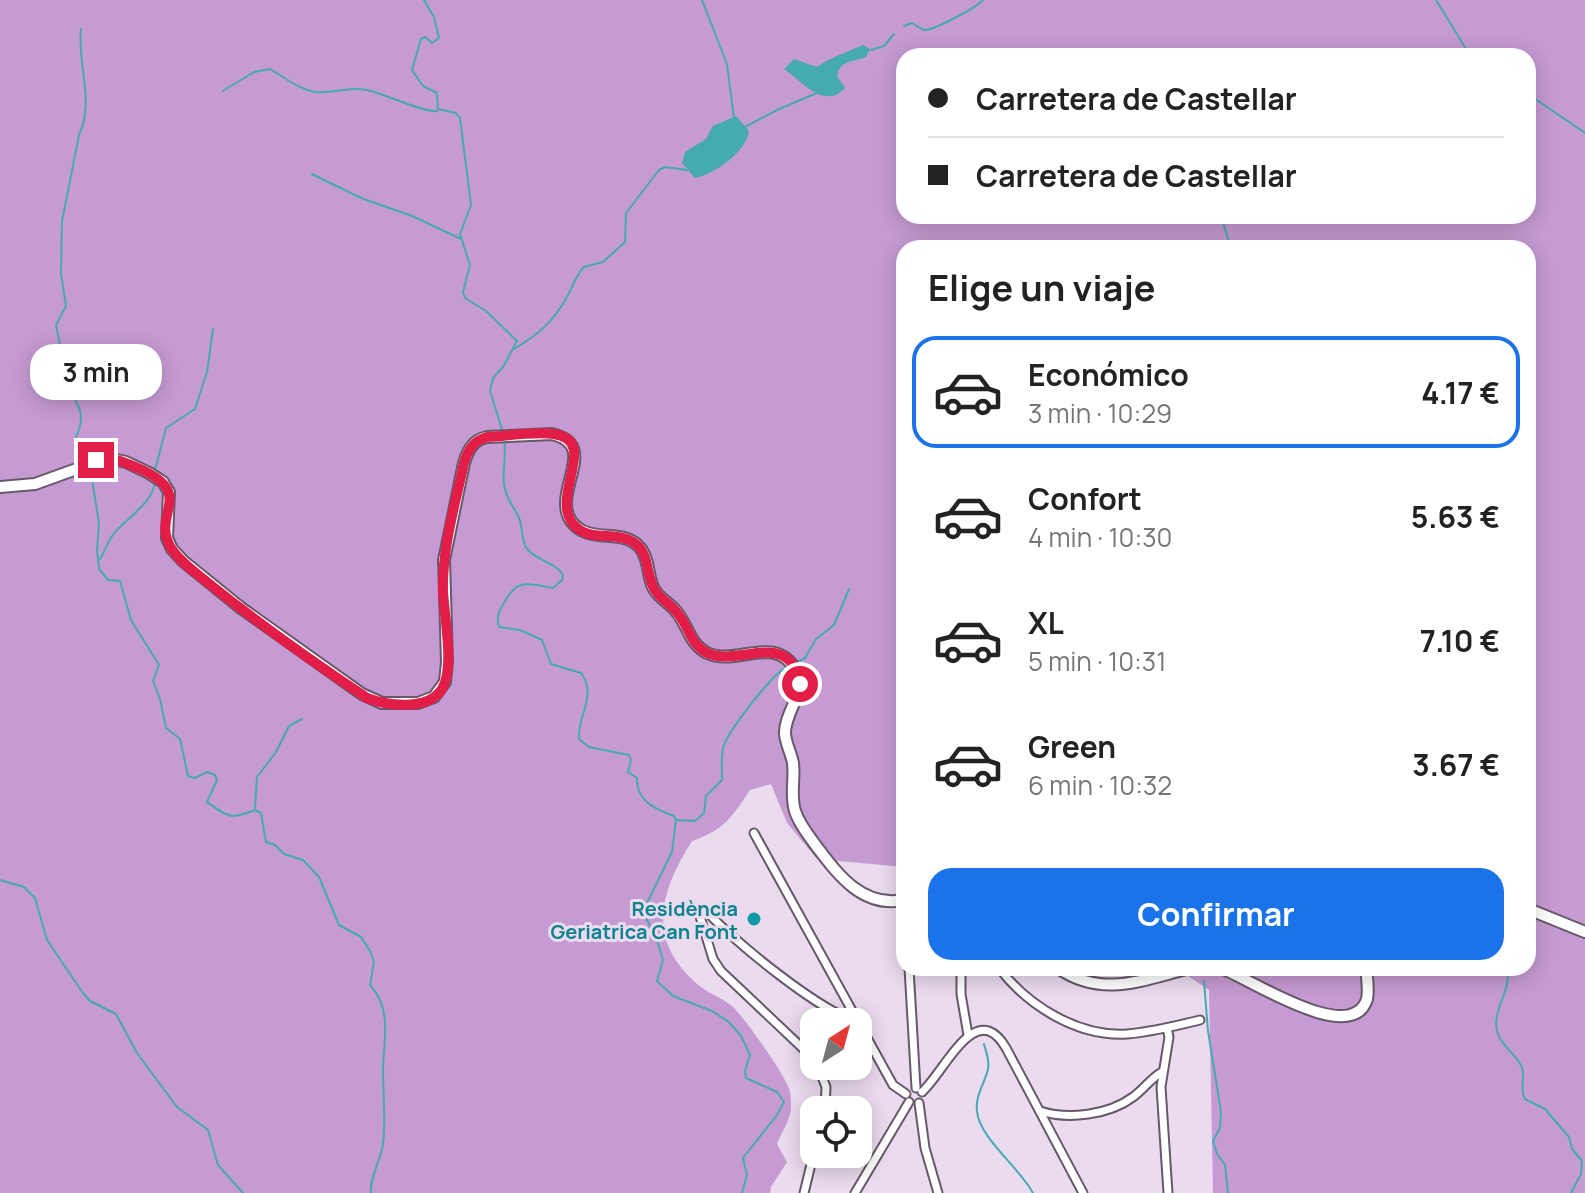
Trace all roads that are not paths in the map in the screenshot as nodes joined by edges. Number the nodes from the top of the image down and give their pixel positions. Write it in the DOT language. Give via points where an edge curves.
graph roads {
  1 [pos="0,487"];
  2 [pos="754,833"];
  3 [pos="896,902"];
  4 [pos="1536,912"];
  5 [pos="1585,932"];
  6 [pos="910,976"];
  7 [pos="961,976"];
  8 [pos="1006,976"];
  9 [pos="1072,976"];
  10 [pos="1160,976"];
  11 [pos="1237,976"];
  12 [pos="1366,976"];
  13 [pos="828,1008"];
  14 [pos="852,1008"];
  15 [pos="1200,1020"];
  16 [pos="1167,1028"];
  17 [pos="968,1035"];
  18 [pos="872,1045"];
  19 [pos="800,1046"];
  20 [pos="1162,1072"];
  21 [pos="919,1090"];
  22 [pos="911,1100"];
  23 [pos="1040,1111"];
  24 [pos="810,1168"];
  25 [pos="804,1193"];
  26 [pos="855,1193"];
  27 [pos="938,1193"];
  28 [pos="1083,1193"];
  29 [pos="1168,1193"];
  1 -- 3 [label="street" via="35,484 113,459 154,475 167,487 167,538 183,561 367,698 418,703 434,697 445,682 446,549 466,456 481,438 552,434 569,442 575,457 565,501 573,524 585,533 626,539 640,547 655,591 678,613 697,646 718,656 764,651 794,667 799,691 785,732 793,762 795,811 845,882 862,894"];
  2 -- 14 [label="street"];
  4 -- 5 [label="street"];
  6 -- 21 [label="street"];
  7 -- 17 [label="street"];
  8 -- 16 [label="street" via="1027,998 1089,1029 1123,1034"];
  9 -- 10 [label="street" via="1102,986"];
  11 -- 12 [label="street" via="1289,1001 1343,1017 1358,1012 1366,1001"];
  13 -- 19 [label="street" via="747,948 706,910 698,910 721,971"];
  15 -- 16 [label="street"];
  16 -- 20 [label="street"];
  17 -- 21 [label="street"];
  17 -- 23 [label="street" via="985,1030 1002,1041"];
  18 -- 22 [label="street" via="893,1085"];
  20 -- 23 [label="street" via="1113,1108 1078,1115"];
  20 -- 29 [label="street"];
  21 -- 22 [label="street"];
  21 -- 22 [label="street" via="909,1089"];
  22 -- 26 [label="street"];
  22 -- 27 [label="street"];
  23 -- 28 [label="street"];
  24 -- 25 [label="street"];
}
